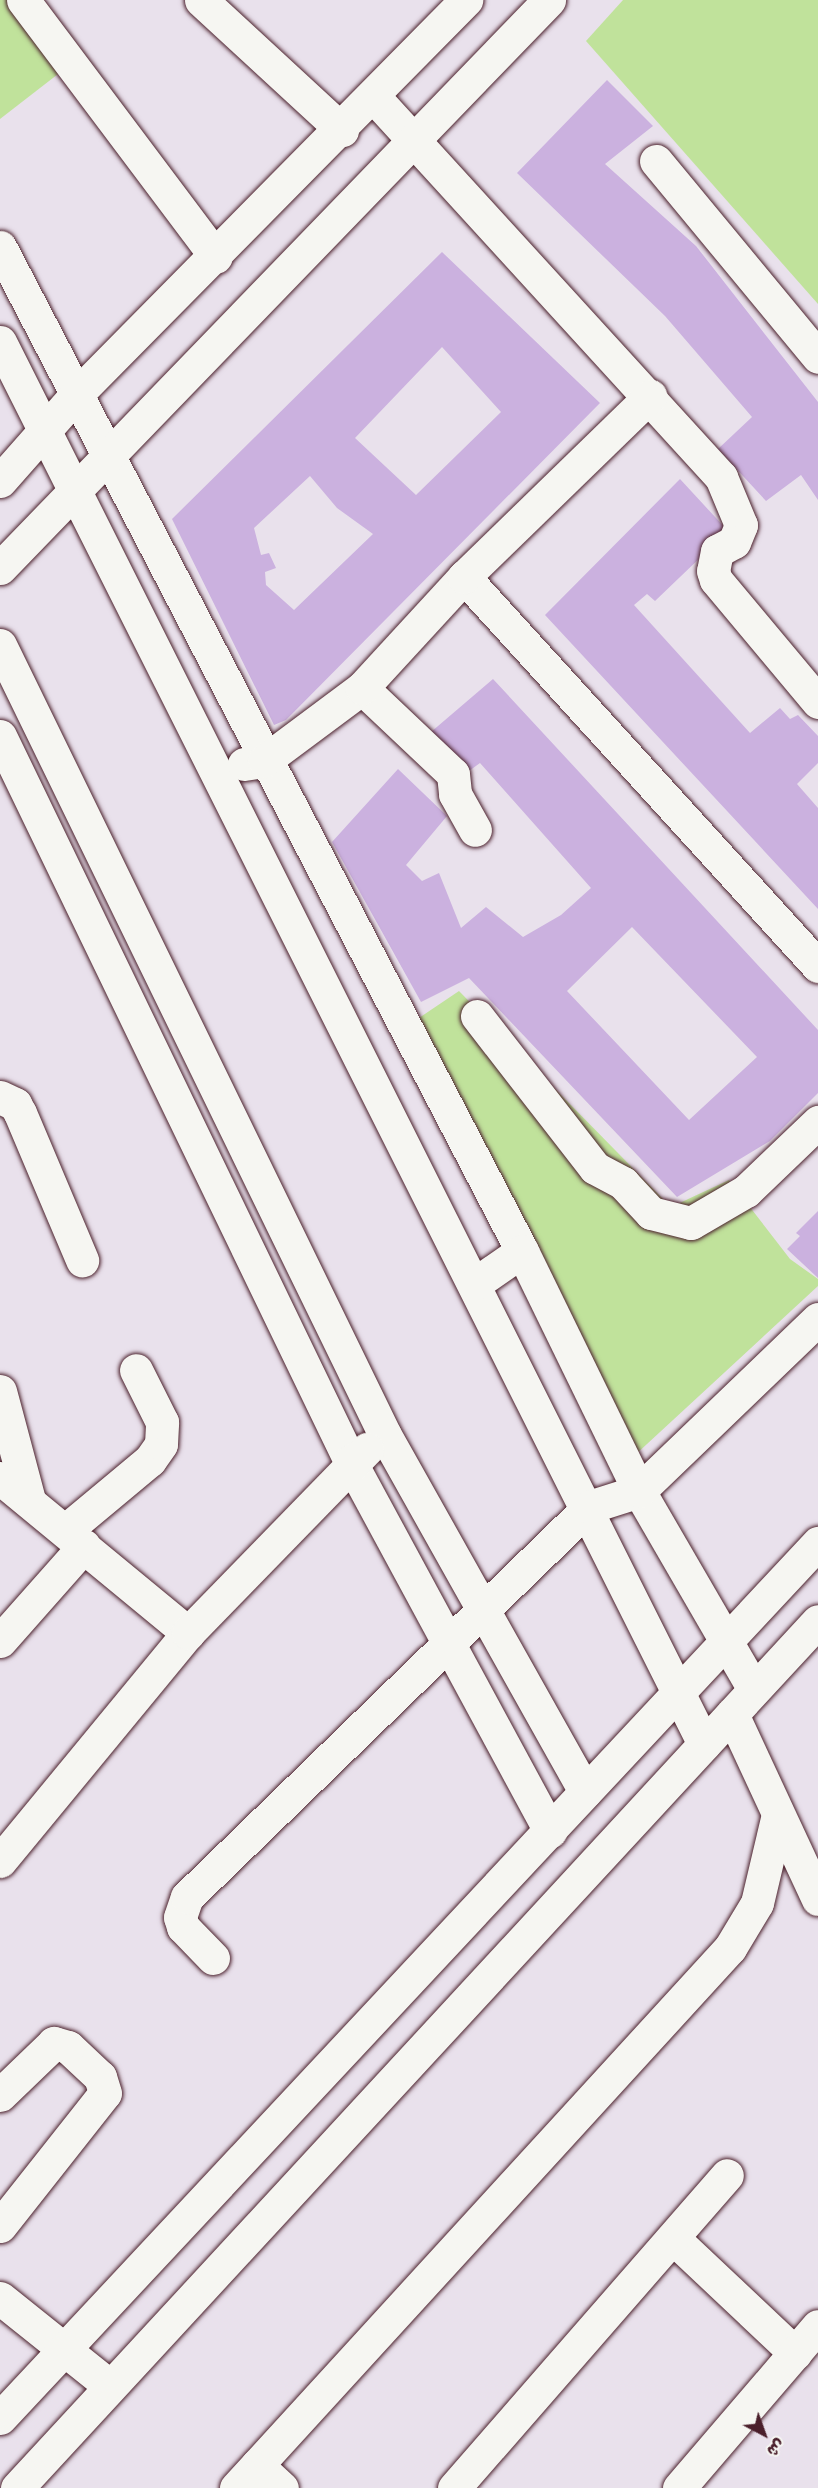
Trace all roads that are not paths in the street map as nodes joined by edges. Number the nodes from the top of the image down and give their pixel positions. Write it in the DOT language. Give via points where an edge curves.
graph roads {
  1 [pos="23,0"];
  2 [pos="201,0"];
  3 [pos="462,2"];
  4 [pos="539,3"];
  5 [pos="375,97"];
  6 [pos="342,130"];
  7 [pos="415,138"];
  8 [pos="656,160"];
  9 [pos="0,247"];
  10 [pos="216,257"];
  11 [pos="0,342"];
  12 [pos="818,357"];
  13 [pos="75,396"];
  14 [pos="650,396"];
  15 [pos="45,430"];
  16 [pos="107,453"];
  17 [pos="0,481"];
  18 [pos="74,487"];
  19 [pos="0,568"];
  20 [pos="464,577"];
  21 [pos="0,645"];
  22 [pos="362,688"];
  23 [pos="818,702"];
  24 [pos="0,736"];
  25 [pos="264,761"];
  26 [pos="216,769"];
  27 [pos="475,830"];
  28 [pos="818,966"];
  29 [pos="477,1016"];
  30 [pos="0,1097"];
  31 [pos="818,1122"];
  32 [pos="522,1251"];
  33 [pos="82,1260"];
  34 [pos="476,1283"];
  35 [pos="818,1319"];
  36 [pos="136,1370"];
  37 [pos="0,1391"];
  38 [pos="385,1435"];
  39 [pos="350,1461"];
  40 [pos="0,1478"];
  41 [pos="639,1491"];
  42 [pos="29,1500"];
  43 [pos="589,1507"];
  44 [pos="75,1538"];
  45 [pos="818,1543"];
  46 [pos="484,1614"];
  47 [pos="188,1633"];
  48 [pos="728,1640"];
  49 [pos="0,1641"];
  50 [pos="811,1641"];
  51 [pos="448,1648"];
  52 [pos="754,1689"];
  53 [pos="679,1692"];
  54 [pos="732,1714"];
  55 [pos="704,1744"];
  56 [pos="585,1792"];
  57 [pos="778,1814"];
  58 [pos="550,1831"];
  59 [pos="0,1861"];
  60 [pos="818,1899"];
  61 [pos="213,1958"];
  62 [pos="0,2095"];
  63 [pos="728,2175"];
  64 [pos="0,2226"];
  65 [pos="673,2238"];
  66 [pos="0,2298"];
  67 [pos="818,2326"];
  68 [pos="64,2349"];
  69 [pos="795,2353"];
  70 [pos="110,2386"];
  71 [pos="0,2418"];
  72 [pos="246,2476"];
  73 [pos="17,2488"];
  74 [pos="282,2488"];
  75 [pos="454,2488"];
  76 [pos="679,2488"];
  1 -- 10 [label="street"];
  2 -- 6 [label="street"];
  3 -- 5 [label="street"];
  4 -- 7 [label="street"];
  5 -- 6 [label="street"];
  5 -- 7 [label="street"];
  6 -- 10 [label="street"];
  7 -- 14 [label="street"];
  7 -- 16 [label="street"];
  8 -- 12 [label="street"];
  9 -- 13 [label="street"];
  10 -- 13 [label="street"];
  11 -- 15 [label="street"];
  13 -- 15 [label="street"];
  13 -- 16 [label="street"];
  14 -- 20 [label="street"];
  14 -- 23 [label="street" via="728,487 741,525 734,542 717,551 713,571 716,580"];
  15 -- 17 [label="street"];
  15 -- 18 [label="street"];
  16 -- 18 [label="street"];
  16 -- 25 [label="street"];
  18 -- 19 [label="street"];
  18 -- 26 [label="street"];
  20 -- 22 [label="street"];
  20 -- 28 [label="street"];
  21 -- 38 [label="street"];
  22 -- 25 [label="street"];
  22 -- 27 [label="street" via="453,774 455,794"];
  24 -- 39 [label="street"];
  25 -- 26 [label="street"];
  25 -- 32 [label="street"];
  26 -- 34 [label="street"];
  29 -- 31 [label="street" via="595,1168 623,1183 651,1213 691,1222 746,1191"];
  30 -- 33 [label="street" via="15,1104 20,1113"];
  32 -- 34 [label="street"];
  32 -- 41 [label="street"];
  34 -- 43 [label="street"];
  35 -- 41 [label="street"];
  36 -- 44 [label="street" via="162,1422 161,1444"];
  37 -- 42 [label="street"];
  38 -- 39 [label="street"];
  38 -- 46 [label="street"];
  39 -- 47 [label="street"];
  39 -- 51 [label="street"];
  40 -- 42 [label="street"];
  41 -- 43 [label="street"];
  41 -- 48 [label="street"];
  42 -- 44 [label="street"];
  43 -- 46 [label="street"];
  43 -- 53 [label="street"];
  44 -- 47 [label="street"];
  44 -- 49 [label="street"];
  45 -- 48 [label="street"];
  46 -- 51 [label="street"];
  46 -- 56 [label="street"];
  47 -- 59 [label="street"];
  48 -- 52 [label="street"];
  48 -- 53 [label="street"];
  50 -- 52 [label="street"];
  51 -- 58 [label="street"];
  51 -- 61 [label="street" via="187,1896 180,1917 183,1927"];
  52 -- 54 [label="street"];
  53 -- 55 [label="street"];
  53 -- 56 [label="street"];
  54 -- 55 [label="street"];
  54 -- 57 [label="street"];
  55 -- 70 [label="street"];
  56 -- 58 [label="street"];
  57 -- 60 [label="street"];
  57 -- 72 [label="street" via="757,1903 730,1948"];
  58 -- 68 [label="street"];
  62 -- 64 [label="street" via="54,2043 68,2047 100,2077 105,2093"];
  63 -- 65 [label="street"];
  65 -- 69 [label="street"];
  65 -- 75 [label="street"];
  66 -- 68 [label="street"];
  67 -- 69 [label="street"];
  68 -- 70 [label="street"];
  68 -- 71 [label="street"];
  69 -- 76 [label="street"];
  70 -- 73 [label="street"];
  72 -- 74 [label="street"];
}
